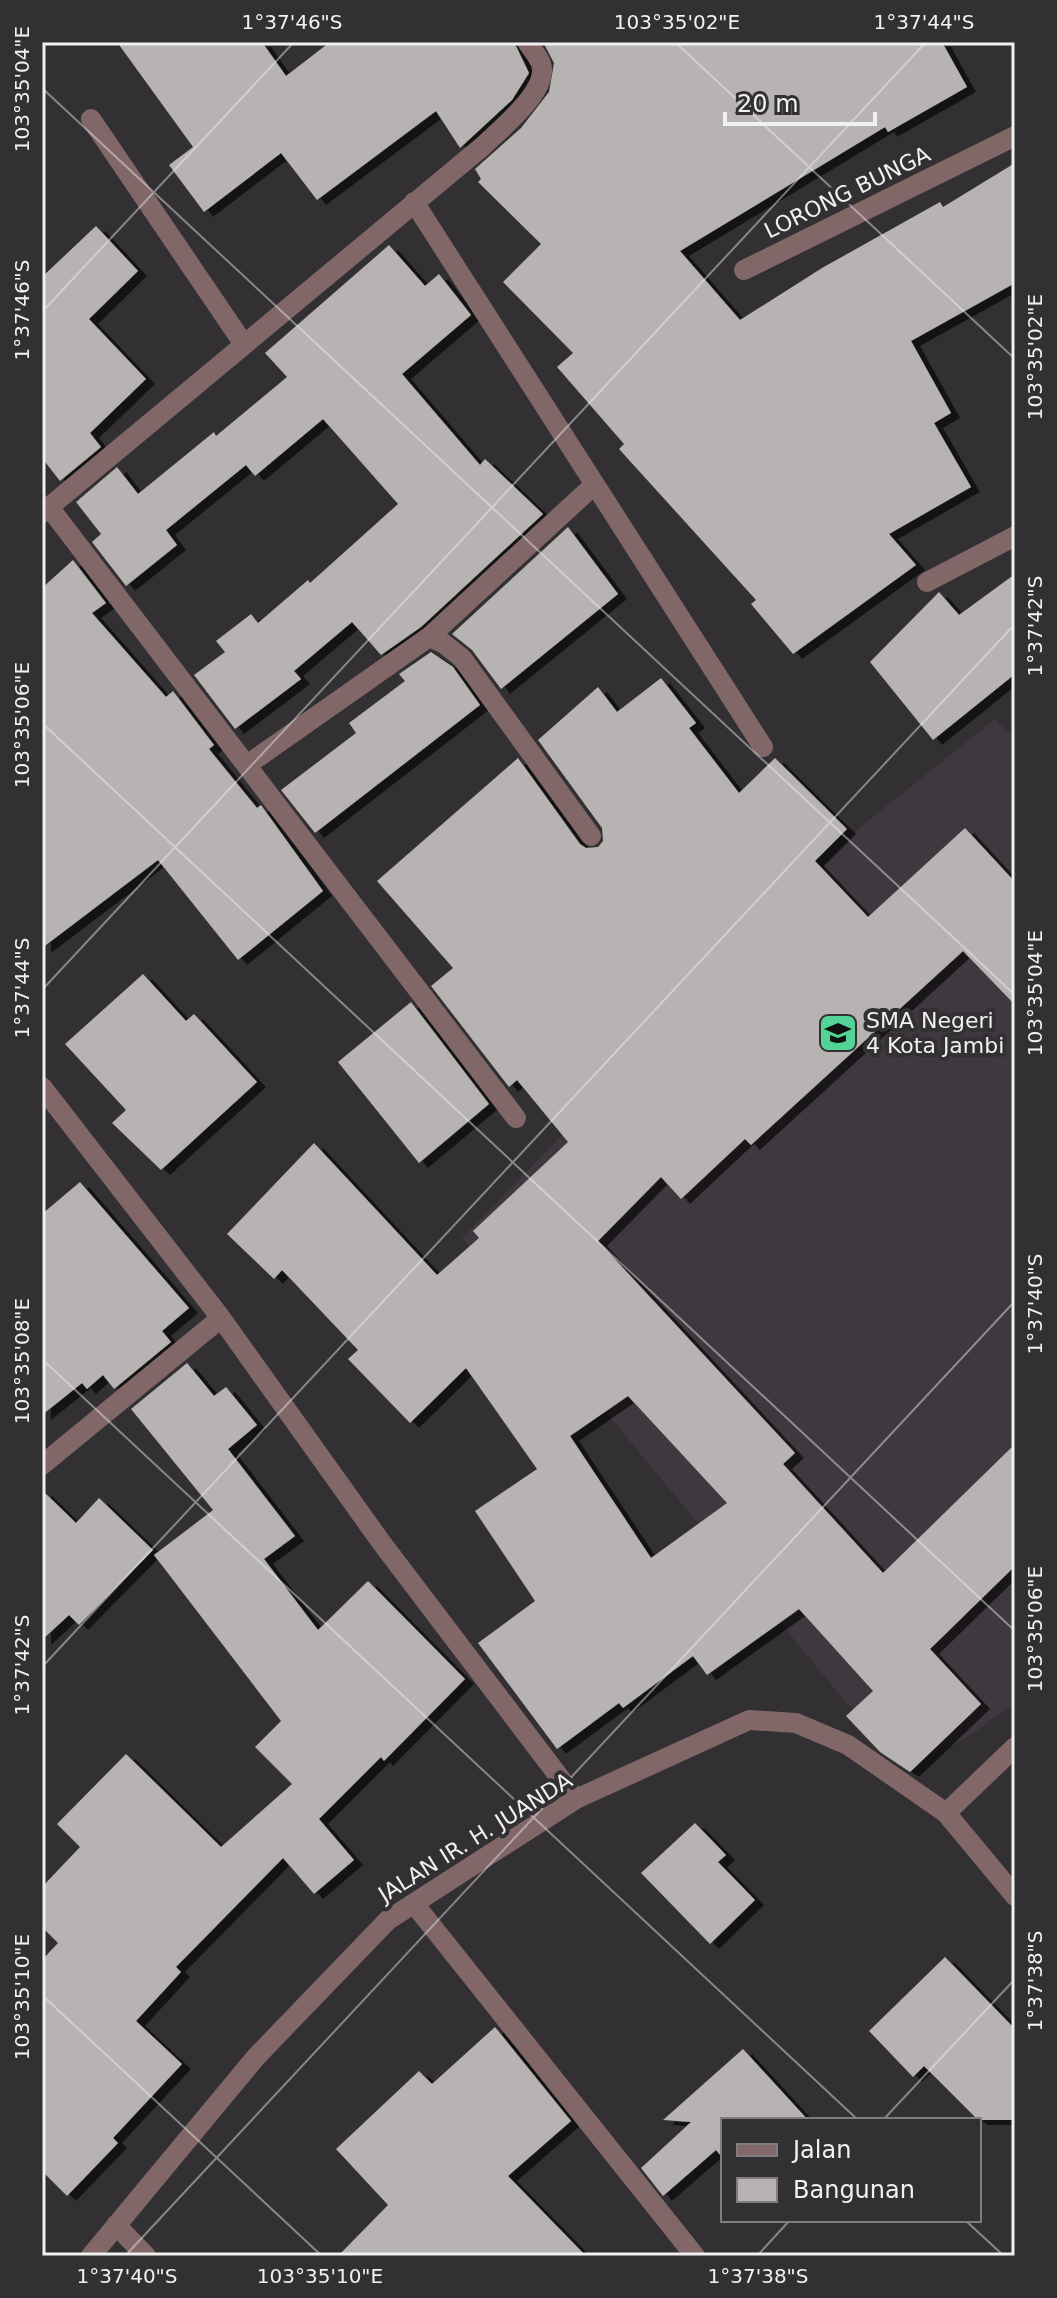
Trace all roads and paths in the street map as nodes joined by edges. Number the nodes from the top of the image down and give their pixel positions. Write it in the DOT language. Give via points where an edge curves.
graph roads {
  1 [pos="527,42"];
  2 [pos="91,119"];
  3 [pos="1015,136"];
  4 [pos="414,202"];
  5 [pos="744,270"];
  6 [pos="243,343"];
  7 [pos="594,485"];
  8 [pos="46,510"];
  9 [pos="1015,536"];
  10 [pos="927,582"];
  11 [pos="429,637"];
  12 [pos="763,747"];
  13 [pos="247,765"];
  14 [pos="591,836"];
  15 [pos="42,1087"];
  16 [pos="516,1118"];
  17 [pos="221,1318"];
  18 [pos="42,1465"];
  19 [pos="1015,1747"];
  20 [pos="576,1799"];
  21 [pos="946,1813"];
  22 [pos="1015,1896"];
  23 [pos="415,1905"];
  24 [pos="116,2225"];
  25 [pos="91,2256"];
  26 [pos="146,2256"];
  27 [pos="695,2256"];
  1 -- 4 [label="street" via="542,65 535,94 483,146"];
  2 -- 6 [label="street"];
  3 -- 5 [label="street, LORONG BUNGA"];
  4 -- 6 [label="street"];
  4 -- 7 [label="street"];
  6 -- 8 [label="street"];
  7 -- 11 [label="street"];
  7 -- 12 [label="street"];
  8 -- 13 [label="street"];
  9 -- 10 [label="street"];
  11 -- 13 [label="street"];
  11 -- 14 [label="street" via="462,658"];
  13 -- 16 [label="street"];
  15 -- 17 [label="street"];
  17 -- 18 [label="street"];
  17 -- 20 [label="street" via="381,1542"];
  19 -- 21 [label="street"];
  20 -- 21 [label="street, JALAN IR. H. JUANDA" via="749,1720 796,1723 848,1745"];
  20 -- 23 [label="street, JALAN IR. H. JUANDA"];
  21 -- 22 [label="street, JALAN IR. H. JUANDA"];
  23 -- 24 [label="street, JALAN IR. H. JUANDA" via="388,1920 256,2057"];
  23 -- 27 [label="street"];
  24 -- 25 [label="street, JALAN IR. H. JUANDA"];
  24 -- 26 [label="street"];
}
